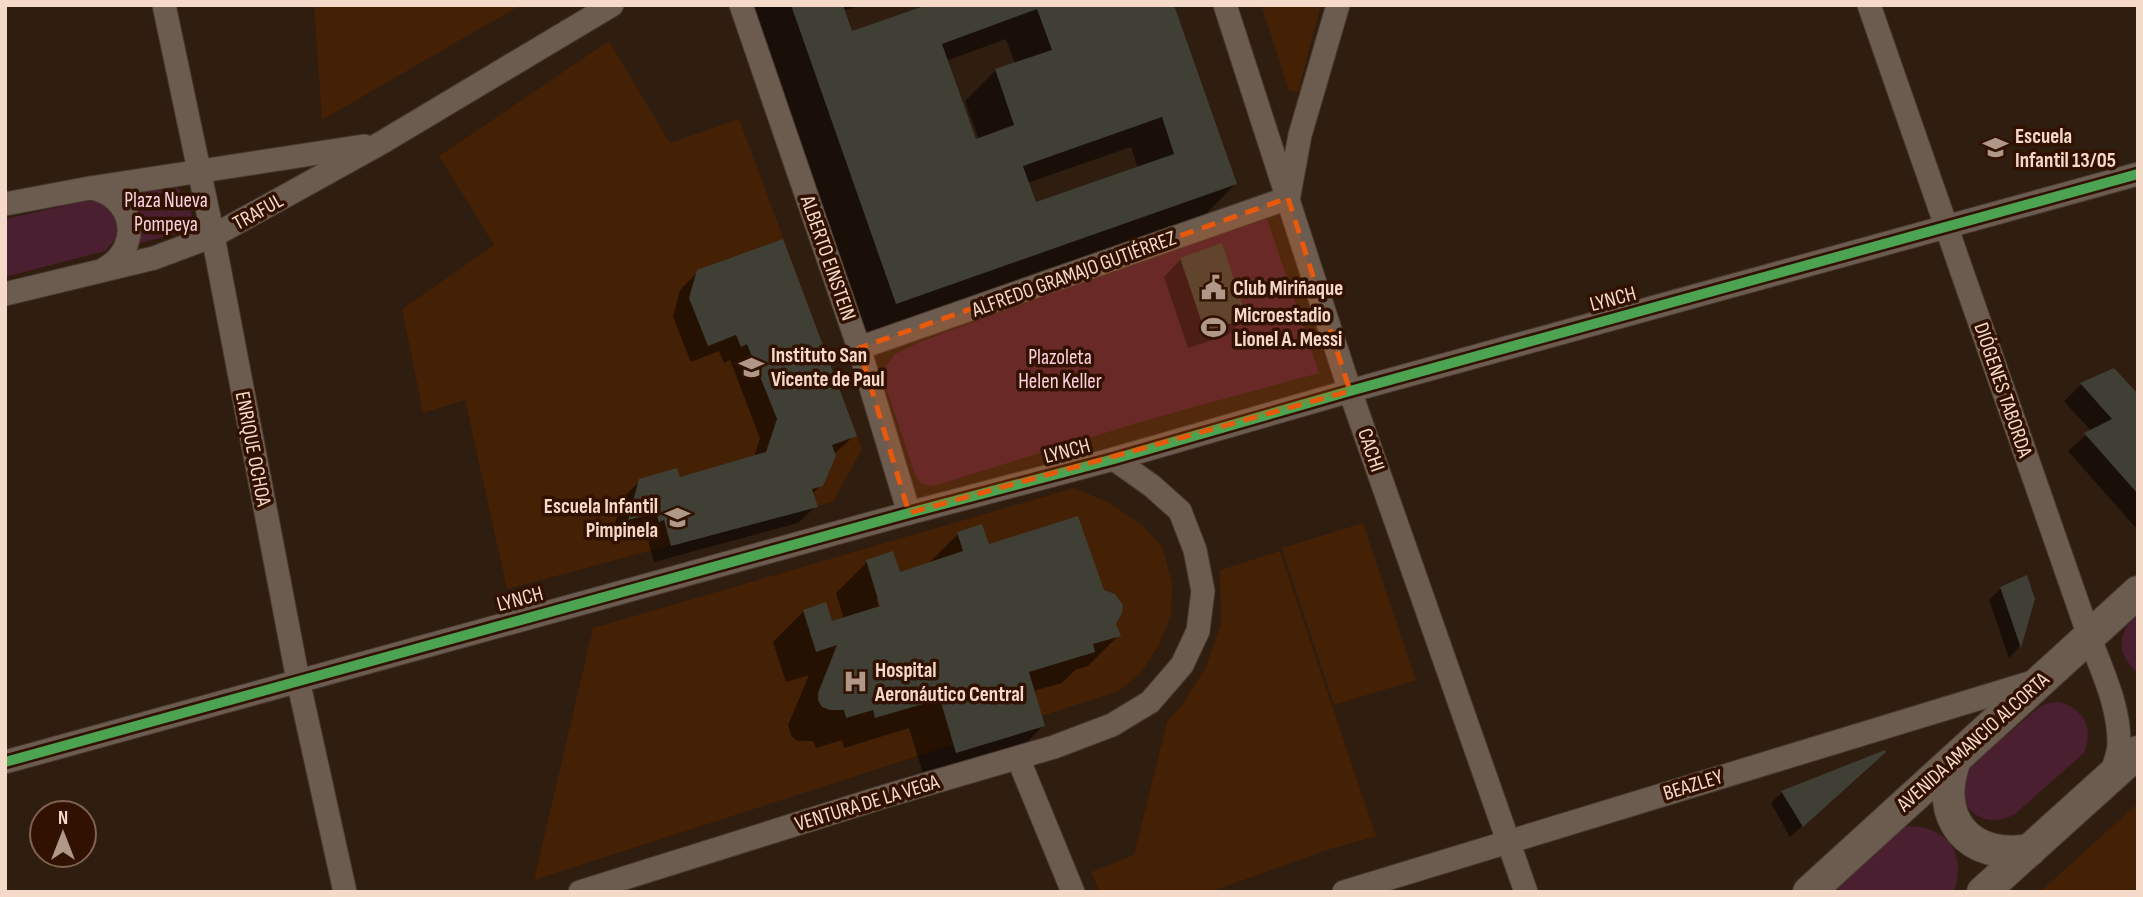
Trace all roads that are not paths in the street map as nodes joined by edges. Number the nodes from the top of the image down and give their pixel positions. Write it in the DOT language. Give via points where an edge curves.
graph roads {
  1 [pos="164,5"];
  2 [pos="612,5"];
  3 [pos="741,5"];
  4 [pos="1225,5"];
  5 [pos="1338,5"];
  6 [pos="1869,5"];
  7 [pos="381,144"];
  8 [pos="199,170"];
  9 [pos="2138,174"];
  10 [pos="90,188"];
  11 [pos="1288,198"];
  12 [pos="5,204"];
  13 [pos="1946,227"];
  14 [pos="213,236"];
  15 [pos="106,268"];
  16 [pos="5,294"];
  17 [pos="859,348"];
  18 [pos="1350,391"];
  19 [pos="1114,459"];
  20 [pos="909,513"];
  21 [pos="2138,592"];
  22 [pos="2089,636"];
  23 [pos="2042,679"];
  24 [pos="298,680"];
  25 [pos="2138,752"];
  26 [pos="1018,758"];
  27 [pos="1955,760"];
  28 [pos="5,762"];
  29 [pos="2110,778"];
  30 [pos="1508,840"];
  31 [pos="2030,850"];
  32 [pos="345,892"];
  33 [pos="580,892"];
  34 [pos="1073,892"];
  35 [pos="1344,892"];
  36 [pos="1525,892"];
  37 [pos="1809,892"];
  38 [pos="1983,892"];
  1 -- 8 [label="street, ENRIQUE OCHOA"];
  2 -- 7 [label="street, TRAFUL"];
  3 -- 17 [label="street, ALBERTO EINSTEIN"];
  4 -- 11 [label="street, CACHI"];
  5 -- 11 [label="street" via="1300,135"];
  6 -- 13 [label="street, DIÓGENES TABORDA"];
  7 -- 8 [label="street, TRAFUL"];
  7 -- 14 [label="street, TRAFUL"];
  8 -- 10 [label="street, TRAFUL"];
  8 -- 14 [label="street, ENRIQUE OCHOA"];
  9 -- 13 [label="street, LYNCH"];
  10 -- 12 [label="street, TRAFUL"];
  10 -- 15 [label="street" via="117,200 129,226 126,248"];
  11 -- 17 [label="street, ALFREDO GRAMAJO GUTIÉRREZ"];
  11 -- 18 [label="street, CACHI"];
  13 -- 18 [label="street, LYNCH"];
  13 -- 22 [label="street, DIÓGENES TABORDA"];
  14 -- 15 [label="street, TRAFUL" via="154,258"];
  14 -- 24 [label="street, ENRIQUE OCHOA"];
  15 -- 16 [label="street, TRAFUL"];
  17 -- 20 [label="street, ALBERTO EINSTEIN"];
  18 -- 19 [label="street, LYNCH"];
  18 -- 30 [label="street, CACHI"];
  19 -- 20 [label="street, LYNCH"];
  19 -- 26 [label="street, VENTURA DE LA VEGA" via="1180,511 1195,550 1203,592 1198,631 1182,665 1150,702 1112,725"];
  20 -- 24 [label="street, LYNCH"];
  21 -- 22 [label="main road, AVENIDA AMANCIO ALCORTA"];
  22 -- 23 [label="main road, AVENIDA AMANCIO ALCORTA"];
  22 -- 29 [label="street, DIÓGENES TABORDA" via="2116,712 2119,748"];
  23 -- 27 [label="main road, AVENIDA AMANCIO ALCORTA"];
  23 -- 30 [label="street, BEAZLEY"];
  24 -- 28 [label="street, LYNCH"];
  24 -- 32 [label="street, ENRIQUE OCHOA"];
  25 -- 29 [label="main road"];
  26 -- 33 [label="street, VENTURA DE LA VEGA"];
  26 -- 34 [label="street"];
  27 -- 31 [label="main road" via="1947,796 1962,831 1993,851"];
  27 -- 37 [label="main road, AVENIDA AMANCIO ALCORTA"];
  29 -- 31 [label="main road"];
  30 -- 35 [label="street, BEAZLEY"];
  30 -- 36 [label="street, CACHI"];
  31 -- 38 [label="main road"];
}
